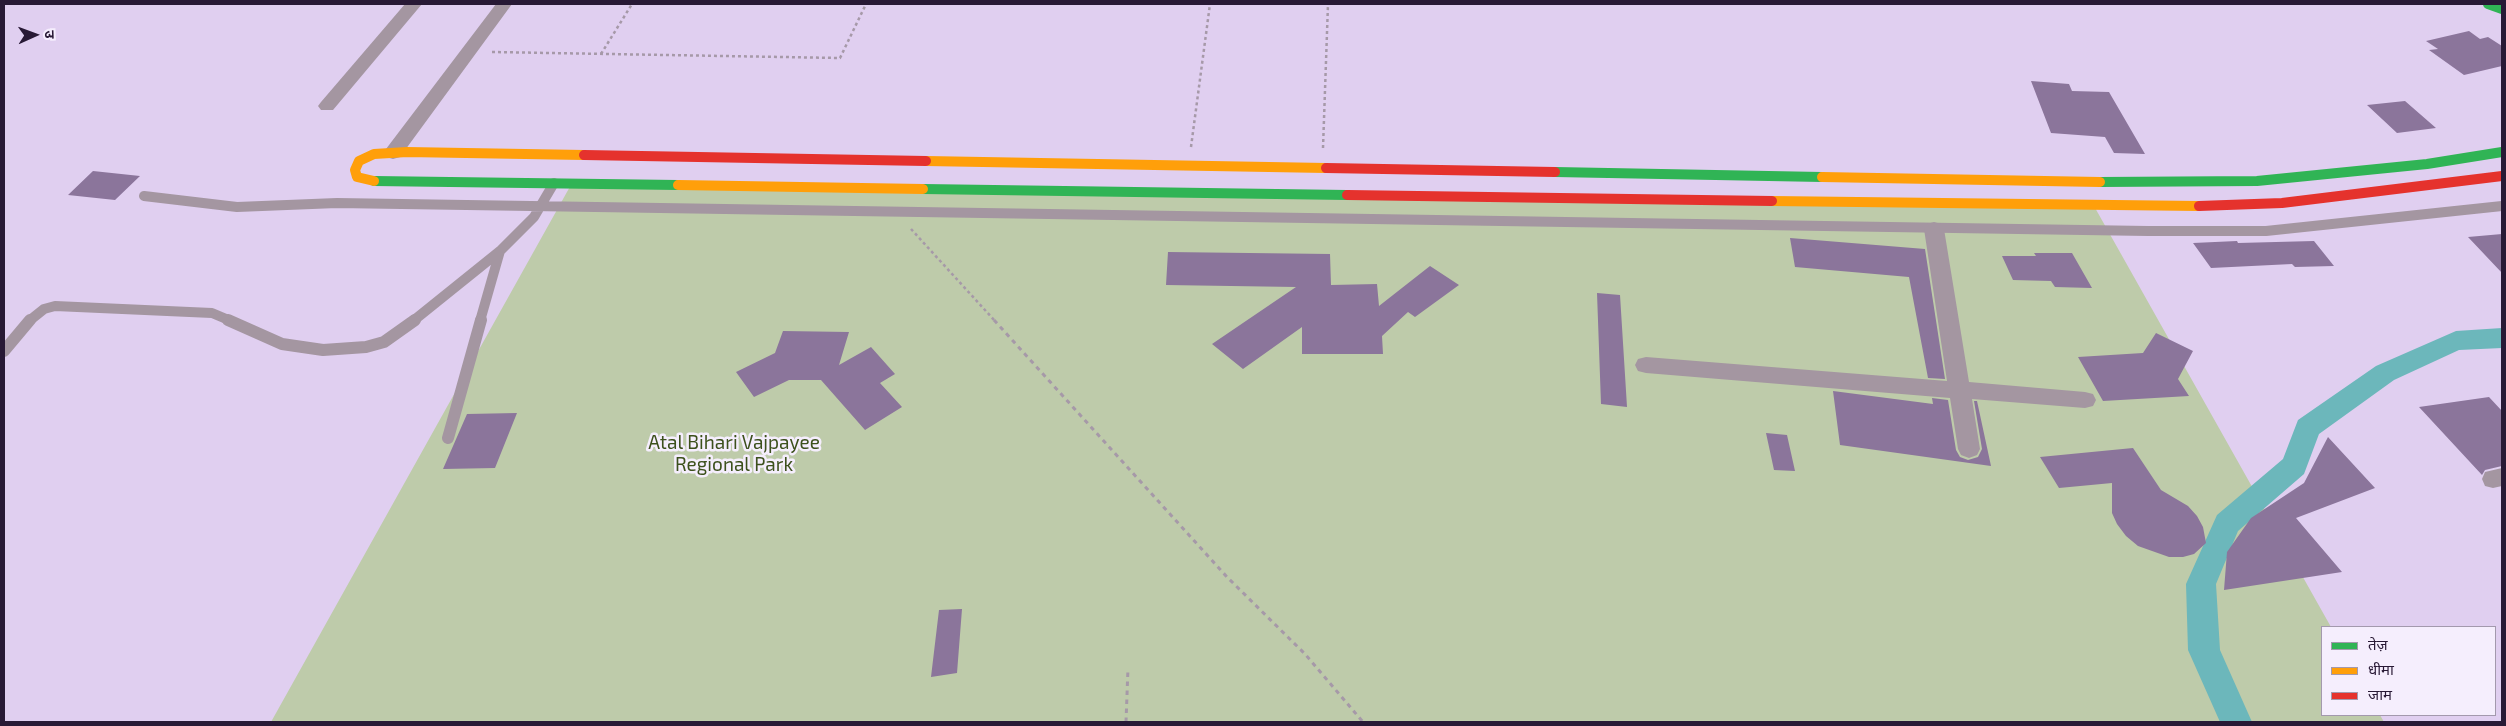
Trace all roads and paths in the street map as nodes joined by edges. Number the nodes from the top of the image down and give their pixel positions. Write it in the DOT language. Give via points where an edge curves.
graph roads {
  1 [pos="414,4"];
  2 [pos="504,4"];
  3 [pos="632,4"];
  4 [pos="866,4"];
  5 [pos="1210,4"];
  6 [pos="1328,4"];
  7 [pos="2488,4"];
  8 [pos="2502,9"];
  9 [pos="468,52"];
  10 [pos="601,54"];
  11 [pos="327,106"];
  12 [pos="2502,152"];
  13 [pos="394,153"];
  14 [pos="1188,166"];
  15 [pos="1322,169"];
  16 [pos="2502,176"];
  17 [pos="554,183"];
  18 [pos="144,196"];
  19 [pos="542,206"];
  20 [pos="2502,206"];
  21 [pos="895,212"];
  22 [pos="1934,229"];
  23 [pos="500,251"];
  24 [pos="4,351"];
  25 [pos="1646,365"];
  26 [pos="1960,390"];
  27 [pos="2085,400"];
  28 [pos="448,438"];
  29 [pos="1969,449"];
  30 [pos="1128,668"];
  31 [pos="1126,722"];
  32 [pos="1363,722"];
  1 -- 11 [label="street"];
  2 -- 9 [label="street"];
  3 -- 10 [label="path"];
  4 -- 10 [label="path" via="840,58"];
  5 -- 14 [label="path"];
  6 -- 15 [label="path"];
  7 -- 8 [label="street"];
  9 -- 10 [label="path"];
  9 -- 13 [label="street"];
  12 -- 15 [label="street" via="2427,164 2258,181"];
  13 -- 14 [label="street"];
  13 -- 17 [label="street" via="374,154 359,161 354,170 357,177 376,181"];
  14 -- 15 [label="street"];
  16 -- 17 [label="street" via="2282,203 2184,208"];
  17 -- 19 [label="lane"];
  18 -- 19 [label="lane" via="237,207 337,203"];
  19 -- 21 [label="lane"];
  19 -- 23 [label="lane"];
  20 -- 22 [label="lane" via="2266,231"];
  21 -- 22 [label="lane"];
  21 -- 32 [label="path" via="1227,577 1305,654"];
  22 -- 26 [label="street"];
  23 -- 24 [label="lane" via="399,333 366,347 323,350 282,344 212,313 55,306 33,316"];
  23 -- 28 [label="lane"];
  25 -- 26 [label="street"];
  26 -- 27 [label="street"];
  26 -- 29 [label="street"];
  30 -- 31 [label="path"];
}
